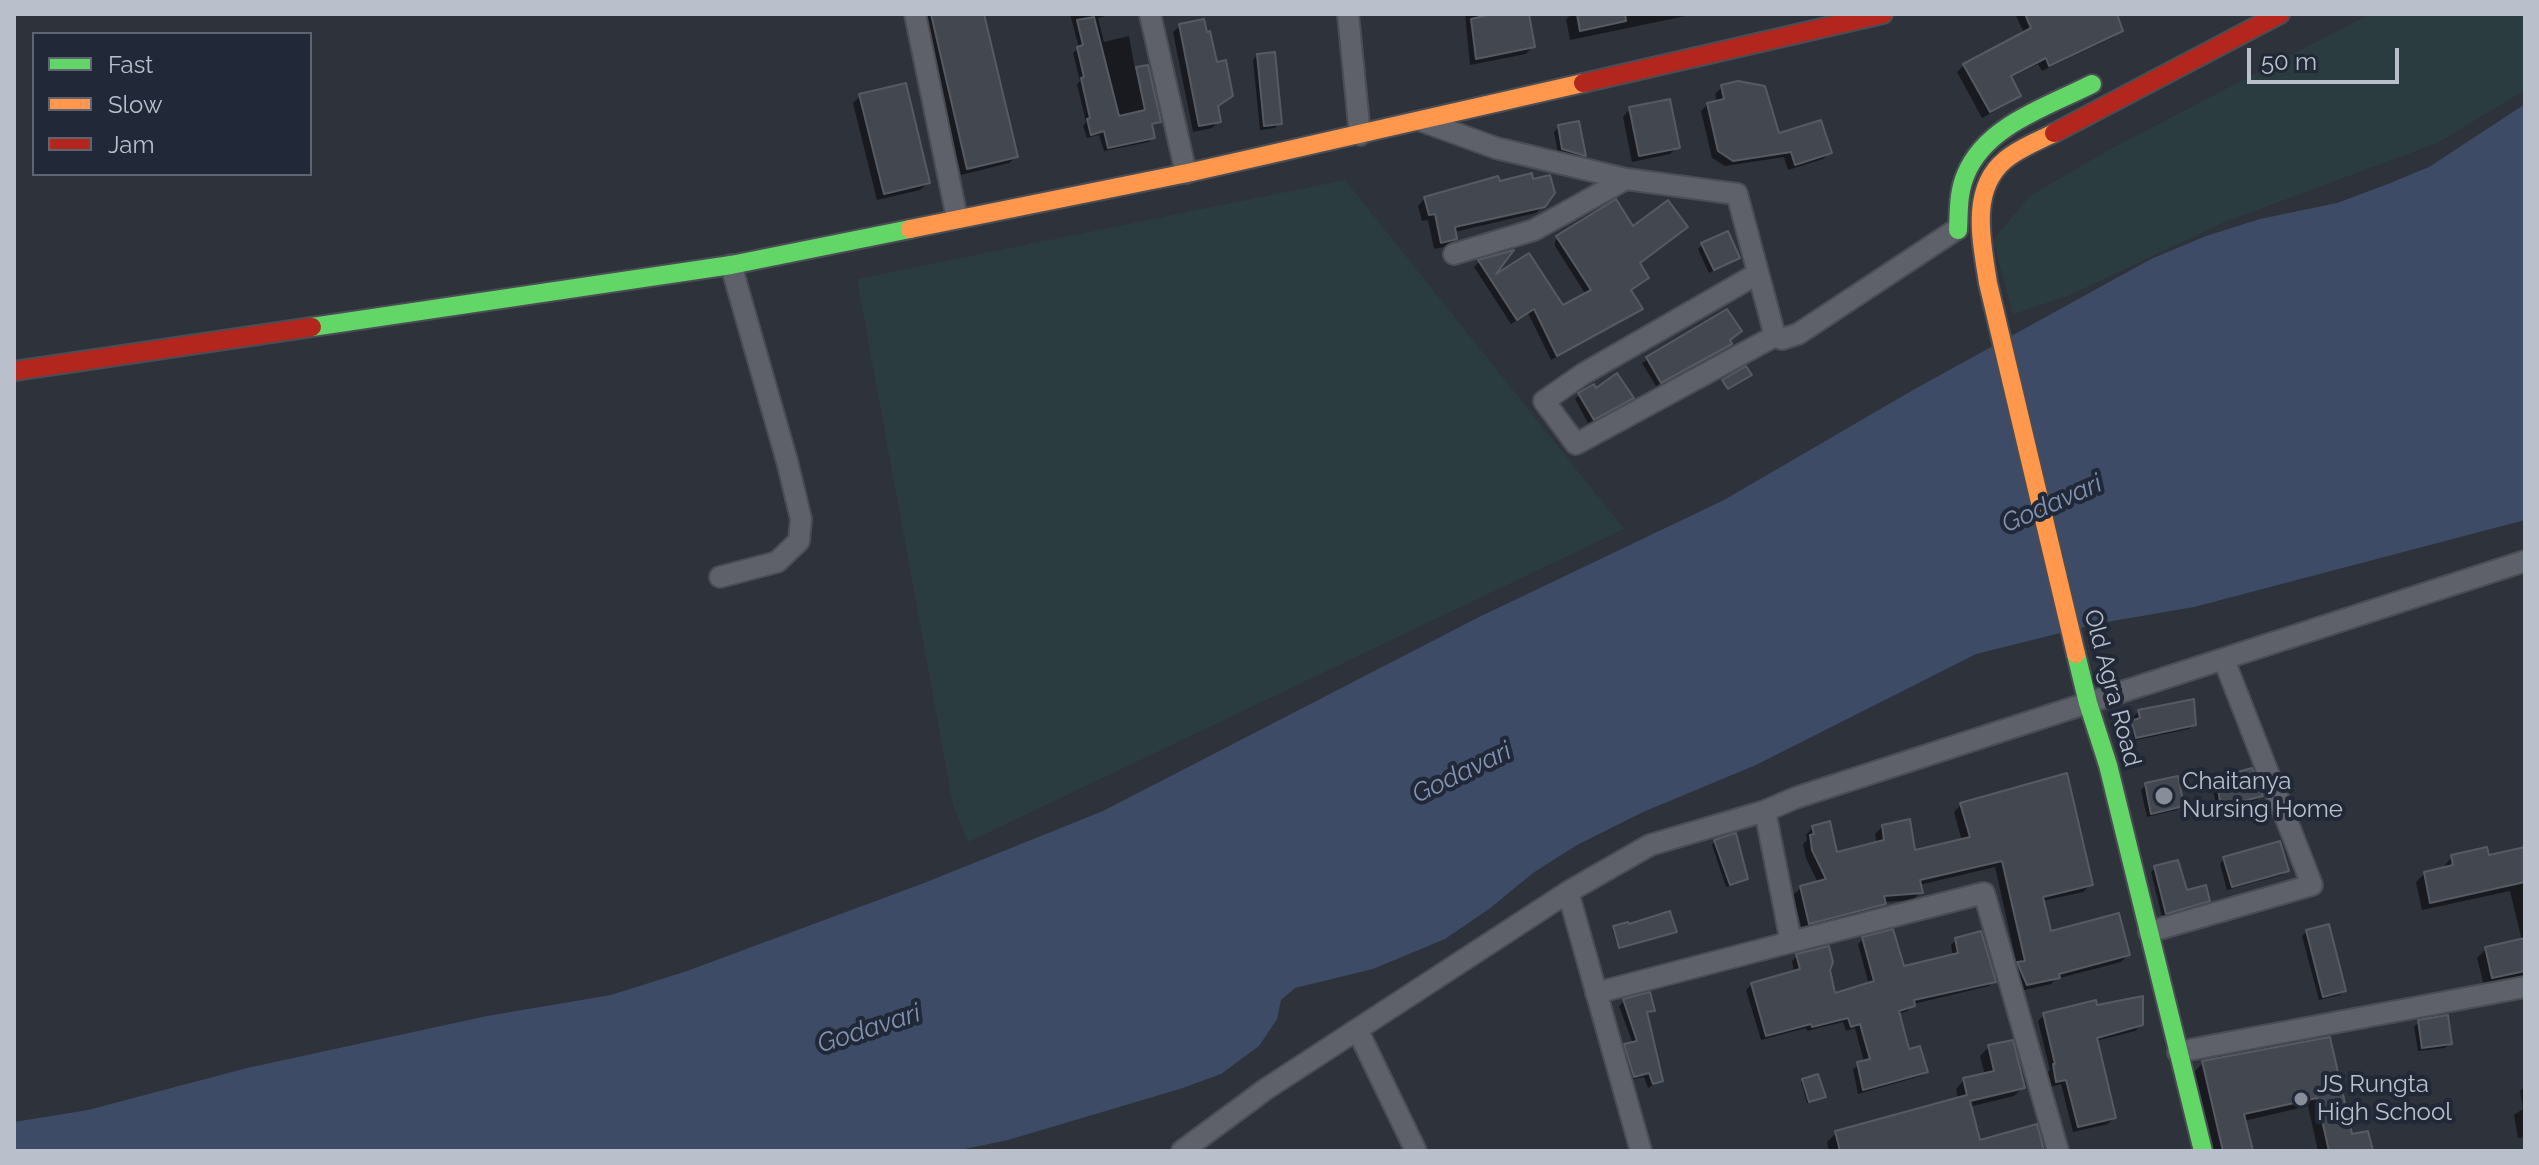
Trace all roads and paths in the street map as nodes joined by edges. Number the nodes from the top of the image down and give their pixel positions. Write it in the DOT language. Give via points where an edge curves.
graph roads {
  1 [pos="915,14"];
  2 [pos="1150,14"];
  3 [pos="1348,14"];
  4 [pos="1883,14"];
  5 [pos="2280,14"];
  6 [pos="2103,78"];
  7 [pos="1422,121"];
  8 [pos="1360,135"];
  9 [pos="1186,173"];
  10 [pos="1626,179"];
  11 [pos="957,218"];
  12 [pos="1957,229"];
  13 [pos="1454,254"];
  14 [pos="731,265"];
  15 [pos="1757,274"];
  16 [pos="1988,283"];
  17 [pos="1775,336"];
  18 [pos="14,371"];
  19 [pos="2525,561"];
  20 [pos="720,577"];
  21 [pos="2224,660"];
  22 [pos="2088,703"];
  23 [pos="1765,811"];
  24 [pos="1568,892"];
  25 [pos="2149,932"];
  26 [pos="1791,942"];
  27 [pos="2525,987"];
  28 [pos="1596,993"];
  29 [pos="1358,1031"];
  30 [pos="2178,1052"];
  31 [pos="1182,1151"];
  32 [pos="1416,1151"];
  33 [pos="1641,1151"];
  34 [pos="2058,1151"];
  35 [pos="2203,1151"];
  1 -- 11 [label="street"];
  2 -- 9 [label="street"];
  3 -- 8 [label="street"];
  4 -- 7 [label="main road"];
  5 -- 16 [label="main road, Old Agra Road" via="2007,158 1991,176 1982,198"];
  6 -- 12 [label="main road" via="1984,145 1961,180"];
  7 -- 8 [label="main road"];
  7 -- 10 [label="street" via="1496,148"];
  8 -- 9 [label="main road"];
  9 -- 11 [label="main road"];
  10 -- 13 [label="street" via="1534,230"];
  10 -- 15 [label="street" via="1737,194"];
  11 -- 14 [label="main road"];
  12 -- 16 [label="main road, Old Agra Road"];
  12 -- 17 [label="street" via="1798,334"];
  14 -- 18 [label="main road"];
  14 -- 20 [label="street" via="801,519 799,541 777,562"];
  15 -- 17 [label="street"];
  15 -- 17 [label="street" via="1544,401 1576,444"];
  16 -- 22 [label="main road, Old Agra Road"];
  19 -- 21 [label="street"];
  21 -- 22 [label="street"];
  21 -- 25 [label="street" via="2312,885"];
  22 -- 23 [label="street"];
  22 -- 25 [label="main road, Old Agra Road"];
  23 -- 24 [label="street" via="1650,845"];
  23 -- 26 [label="street"];
  24 -- 28 [label="street"];
  24 -- 29 [label="street"];
  25 -- 30 [label="main road, Old Agra Road"];
  26 -- 28 [label="street"];
  26 -- 34 [label="street" via="1984,893"];
  27 -- 30 [label="street"];
  28 -- 33 [label="street"];
  29 -- 31 [label="street"];
  29 -- 32 [label="street"];
  30 -- 35 [label="main road, Old Agra Road"];
}
